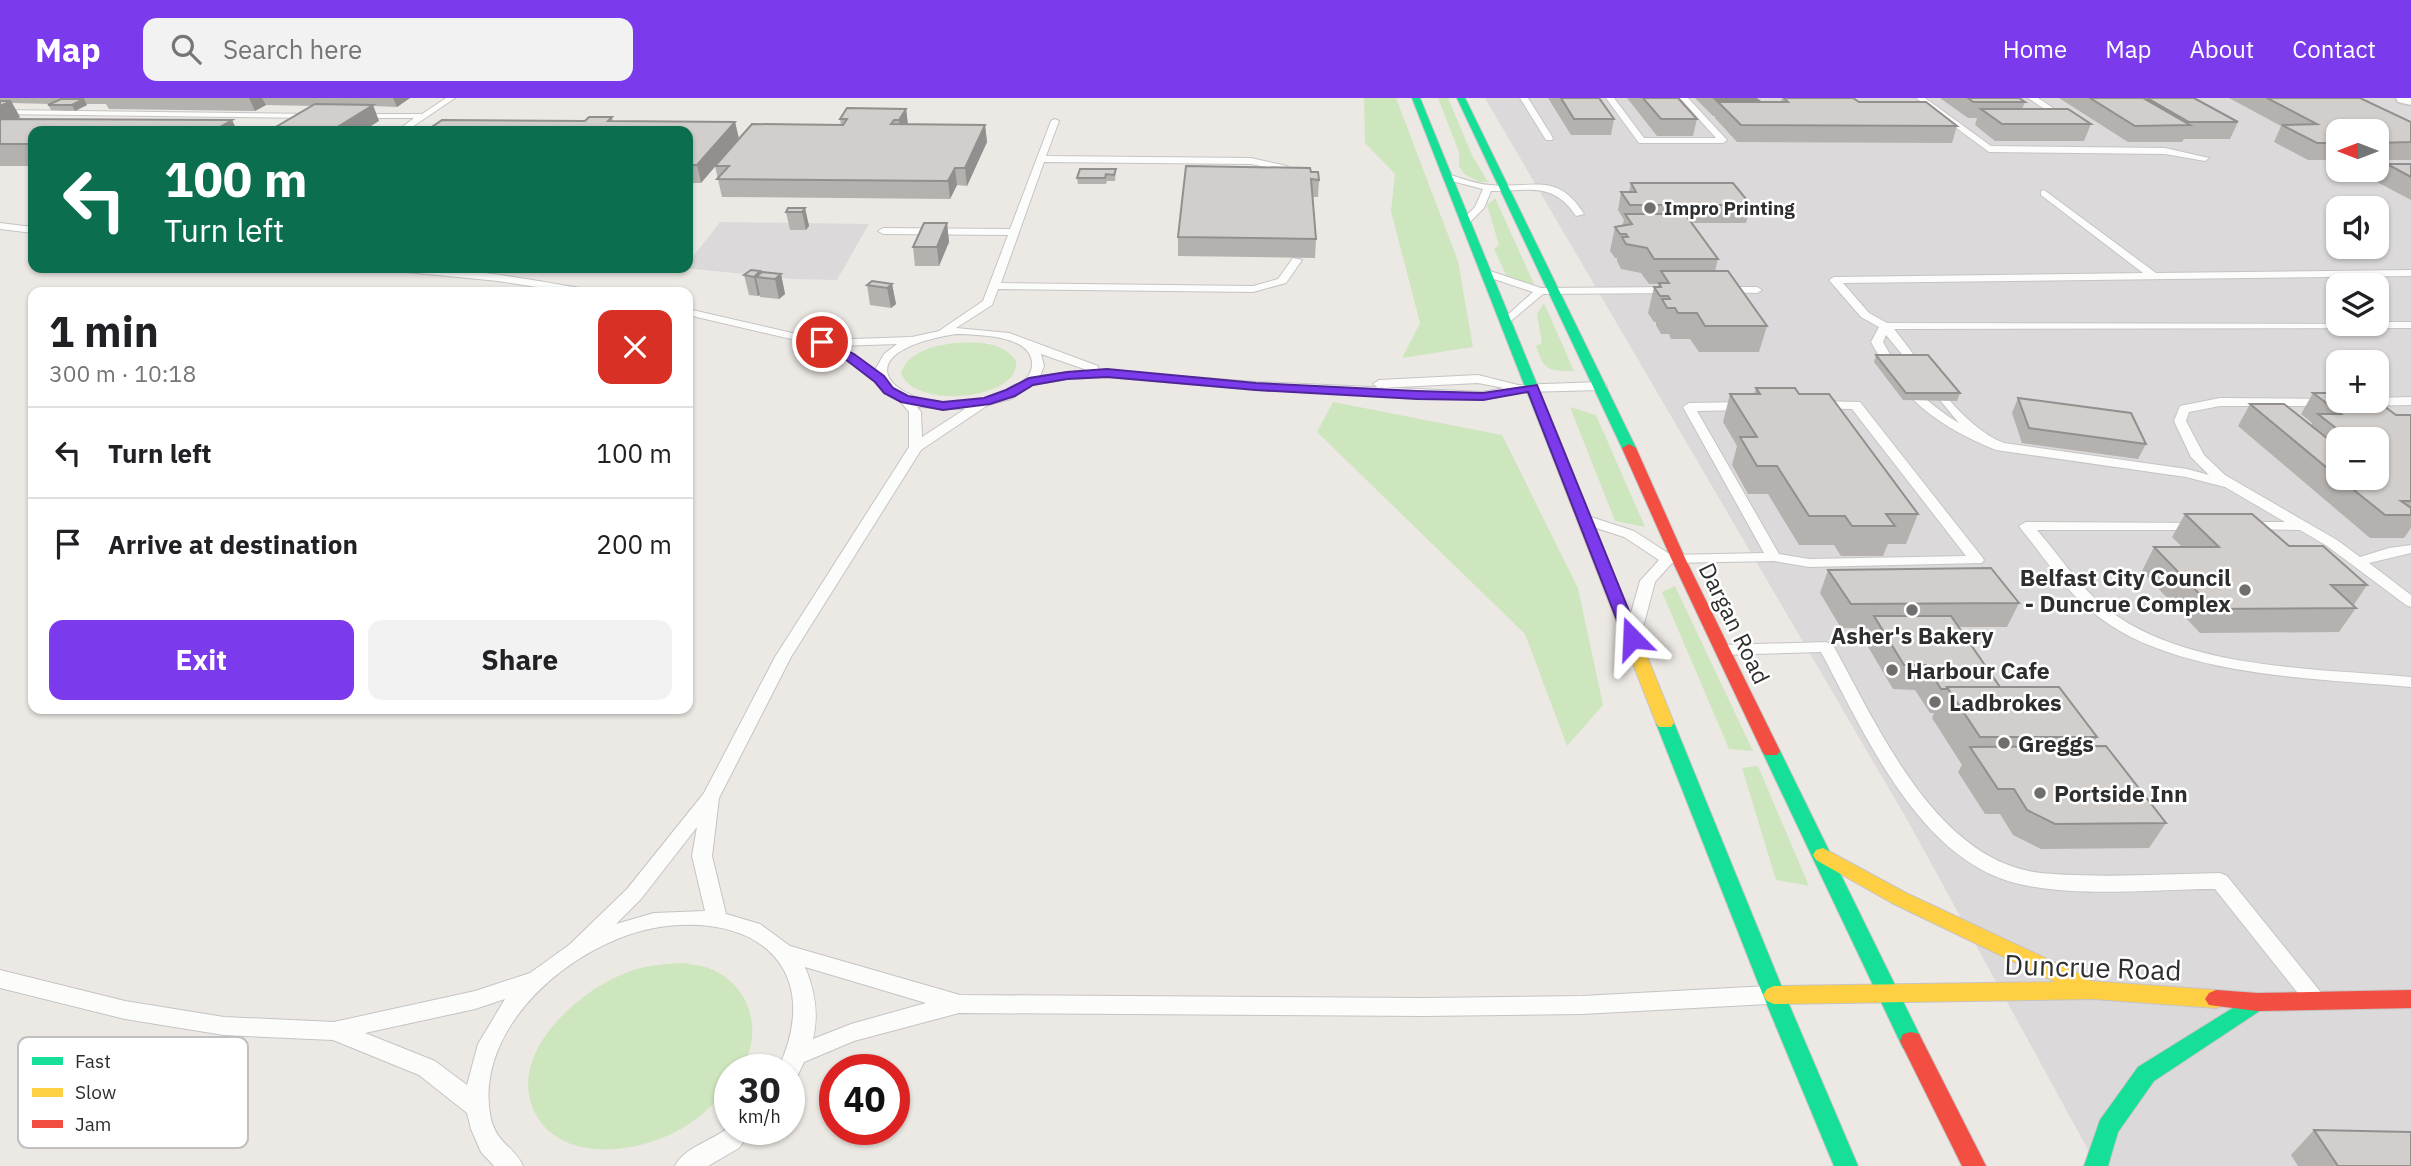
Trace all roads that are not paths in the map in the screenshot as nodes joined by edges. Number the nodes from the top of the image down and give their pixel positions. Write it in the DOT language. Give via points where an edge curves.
graph roads {
  1 [pos="451,98"];
  2 [pos="1461,98"];
  3 [pos="1524,98"];
  4 [pos="1610,98"];
  5 [pos="1684,98"];
  6 [pos="1920,98"];
  7 [pos="2032,98"];
  8 [pos="2404,98"];
  9 [pos="2411,100"];
  10 [pos="1421,101"];
  11 [pos="0,112"];
  12 [pos="59,113"];
  13 [pos="349,116"];
  14 [pos="423,116"];
  15 [pos="1055,121"];
  16 [pos="40,122"];
  17 [pos="306,126"];
  18 [pos="408,126"];
  19 [pos="2079,127"];
  20 [pos="1549,138"];
  21 [pos="2206,158"];
  22 [pos="1040,159"];
  23 [pos="1447,177"];
  24 [pos="1292,178"];
  25 [pos="1497,188"];
  26 [pos="2044,193"];
  27 [pos="1579,214"];
  28 [pos="1465,222"];
  29 [pos="0,226"];
  30 [pos="28,229"];
  31 [pos="883,231"];
  32 [pos="1014,232"];
  33 [pos="1297,260"];
  34 [pos="448,273"];
  35 [pos="1486,273"];
  36 [pos="2411,273"];
  37 [pos="2151,274"];
  38 [pos="995,286"];
  39 [pos="555,287"];
  40 [pos="1690,290"];
  41 [pos="1703,290"];
  42 [pos="1757,290"];
  43 [pos="1547,291"];
  44 [pos="693,313"];
  45 [pos="991,313"];
  46 [pos="1506,322"];
  47 [pos="2411,325"];
  48 [pos="1885,326"];
  49 [pos="936,334"];
  50 [pos="1012,337"];
  51 [pos="918,339"];
  52 [pos="822,342"];
  53 [pos="1028,345"];
  54 [pos="1107,373"];
  55 [pos="880,379"];
  56 [pos="1029,382"];
  57 [pos="1601,387"];
  58 [pos="1527,388"];
  59 [pos="905,399"];
  60 [pos="986,401"];
  61 [pos="2411,401"];
  62 [pos="1800,405"];
  63 [pos="1758,406"];
  64 [pos="1983,440"];
  65 [pos="916,447"];
  66 [pos="2231,485"];
  67 [pos="1586,520"];
  68 [pos="2302,526"];
  69 [pos="2411,549"];
  70 [pos="1774,557"];
  71 [pos="1673,559"];
  72 [pos="2358,562"];
  73 [pos="2411,601"];
  74 [pos="1632,638"];
  75 [pos="1723,650"];
  76 [pos="2411,682"];
  77 [pos="711,797"];
  78 [pos="1823,855"];
  79 [pos="717,918"];
  80 [pos="577,949"];
  81 [pos="786,953"];
  82 [pos="0,979"];
  83 [pos="534,981"];
  84 [pos="2093,990"];
  85 [pos="1888,991"];
  86 [pos="1774,995"];
  87 [pos="2411,999"];
  88 [pos="2314,1000"];
  89 [pos="2257,1002"];
  90 [pos="960,1004"];
  91 [pos="334,1031"];
  92 [pos="796,1054"];
  93 [pos="805,1057"];
  94 [pos="476,1106"];
  95 [pos="723,1145"];
  96 [pos="512,1166"];
  97 [pos="687,1166"];
  98 [pos="1846,1166"];
  99 [pos="1975,1166"];
  100 [pos="2096,1166"];
  1 -- 14 [label="lane"];
  2 -- 25 [label="street, Dargan Road"];
  3 -- 20 [label="lane"];
  4 -- 5 [label="lane" via="1642,141 1723,140"];
  6 -- 21 [label="lane" via="1989,149 2165,151"];
  7 -- 19 [label="lane"];
  8 -- 9 [label="street"];
  10 -- 23 [label="street"];
  11 -- 12 [label="lane"];
  12 -- 16 [label="lane"];
  12 -- 17 [label="lane" via="323,116"];
  13 -- 14 [label="lane"];
  14 -- 18 [label="lane"];
  15 -- 22 [label="lane"];
  22 -- 24 [label="lane" via="1251,161 1284,168"];
  22 -- 32 [label="lane"];
  23 -- 25 [label="lane"];
  23 -- 28 [label="street"];
  25 -- 27 [label="lane" via="1550,188 1569,198"];
  25 -- 28 [label="lane"];
  25 -- 43 [label="street, Dargan Road"];
  26 -- 37 [label="lane"];
  28 -- 35 [label="street"];
  29 -- 30 [label="lane"];
  31 -- 32 [label="lane"];
  32 -- 38 [label="lane"];
  33 -- 38 [label="lane" via="1282,281 1253,289"];
  34 -- 39 [label="lane"];
  35 -- 43 [label="lane"];
  35 -- 46 [label="street"];
  36 -- 37 [label="lane"];
  37 -- 48 [label="lane" via="1834,279 1865,315"];
  38 -- 45 [label="lane"];
  40 -- 43 [label="lane"];
  41 -- 42 [label="lane"];
  43 -- 46 [label="lane"];
  43 -- 57 [label="street, Dargan Road"];
  44 -- 52 [label="lane"];
  45 -- 49 [label="lane"];
  45 -- 50 [label="lane"];
  46 -- 58 [label="street"];
  47 -- 48 [label="lane"];
  48 -- 64 [label="lane"];
  48 -- 64 [label="lane" via="1877,341 1886,361 1919,403"];
  49 -- 50 [label="lane" via="976,331"];
  49 -- 51 [label="lane"];
  50 -- 53 [label="lane"];
  51 -- 52 [label="lane"];
  51 -- 55 [label="lane" via="887,357"];
  52 -- 55 [label="lane"];
  53 -- 54 [label="lane"];
  53 -- 56 [label="lane" via="1037,356 1038,369"];
  54 -- 56 [label="lane"];
  54 -- 58 [label="lane" via="1256,387 1483,397"];
  55 -- 59 [label="lane" via="888,390"];
  56 -- 60 [label="lane"];
  57 -- 58 [label="lane"];
  57 -- 71 [label="street, Dargan Road"];
  58 -- 67 [label="street"];
  59 -- 60 [label="lane" via="943,406"];
  59 -- 65 [label="lane" via="915,412"];
  60 -- 65 [label="lane"];
  61 -- 66 [label="lane" via="2220,402 2183,409 2179,421 2198,457"];
  62 -- 70 [label="lane" via="1856,405 1977,560 1809,563"];
  63 -- 70 [label="lane" via="1689,407"];
  64 -- 66 [label="lane" via="2001,447 2187,473"];
  65 -- 77 [label="lane" via="783,657"];
  66 -- 68 [label="lane"];
  67 -- 71 [label="lane" via="1629,534"];
  67 -- 74 [label="street"];
  68 -- 72 [label="lane"];
  68 -- 76 [label="lane" via="2026,526 2096,607 2145,640 2231,662"];
  69 -- 72 [label="lane"];
  70 -- 71 [label="lane"];
  71 -- 74 [label="lane" via="1648,581"];
  71 -- 75 [label="street, Dargan Road"];
  72 -- 73 [label="lane"];
  74 -- 86 [label="street"];
  75 -- 78 [label="street, Dargan Road"];
  75 -- 88 [label="lane" via="1826,647 1912,796 1945,835 1971,856 2016,876 2058,881 2220,881"];
  77 -- 79 [label="lane" via="702,856"];
  77 -- 80 [label="lane" via="634,894"];
  78 -- 84 [label="street" via="1899,898"];
  78 -- 85 [label="street, Dargan Road"];
  79 -- 80 [label="lane" via="672,917 624,928"];
  79 -- 81 [label="lane" via="757,930"];
  80 -- 83 [label="lane"];
  81 -- 90 [label="lane"];
  81 -- 92 [label="lane" via="802,982 806,1017"];
  82 -- 91 [label="lane" via="125,1010 224,1026"];
  83 -- 91 [label="lane" via="475,1000"];
  83 -- 94 [label="lane" via="501,1019 481,1062"];
  84 -- 85 [label="street, Duncrue Road"];
  84 -- 89 [label="street, Duncrue Road"];
  85 -- 86 [label="street, Duncrue Road"];
  85 -- 99 [label="street, Dargan Road"];
  86 -- 90 [label="lane" via="1424,1007"];
  86 -- 98 [label="street"];
  87 -- 88 [label="street, Duncrue Road"];
  88 -- 89 [label="street, Duncrue Road"];
  89 -- 100 [label="street" via="2146,1074 2108,1127"];
  90 -- 93 [label="lane" via="851,1033"];
  91 -- 94 [label="lane" via="427,1068"];
  94 -- 96 [label="lane" via="489,1145"];
  95 -- 97 [label="lane"];
}
